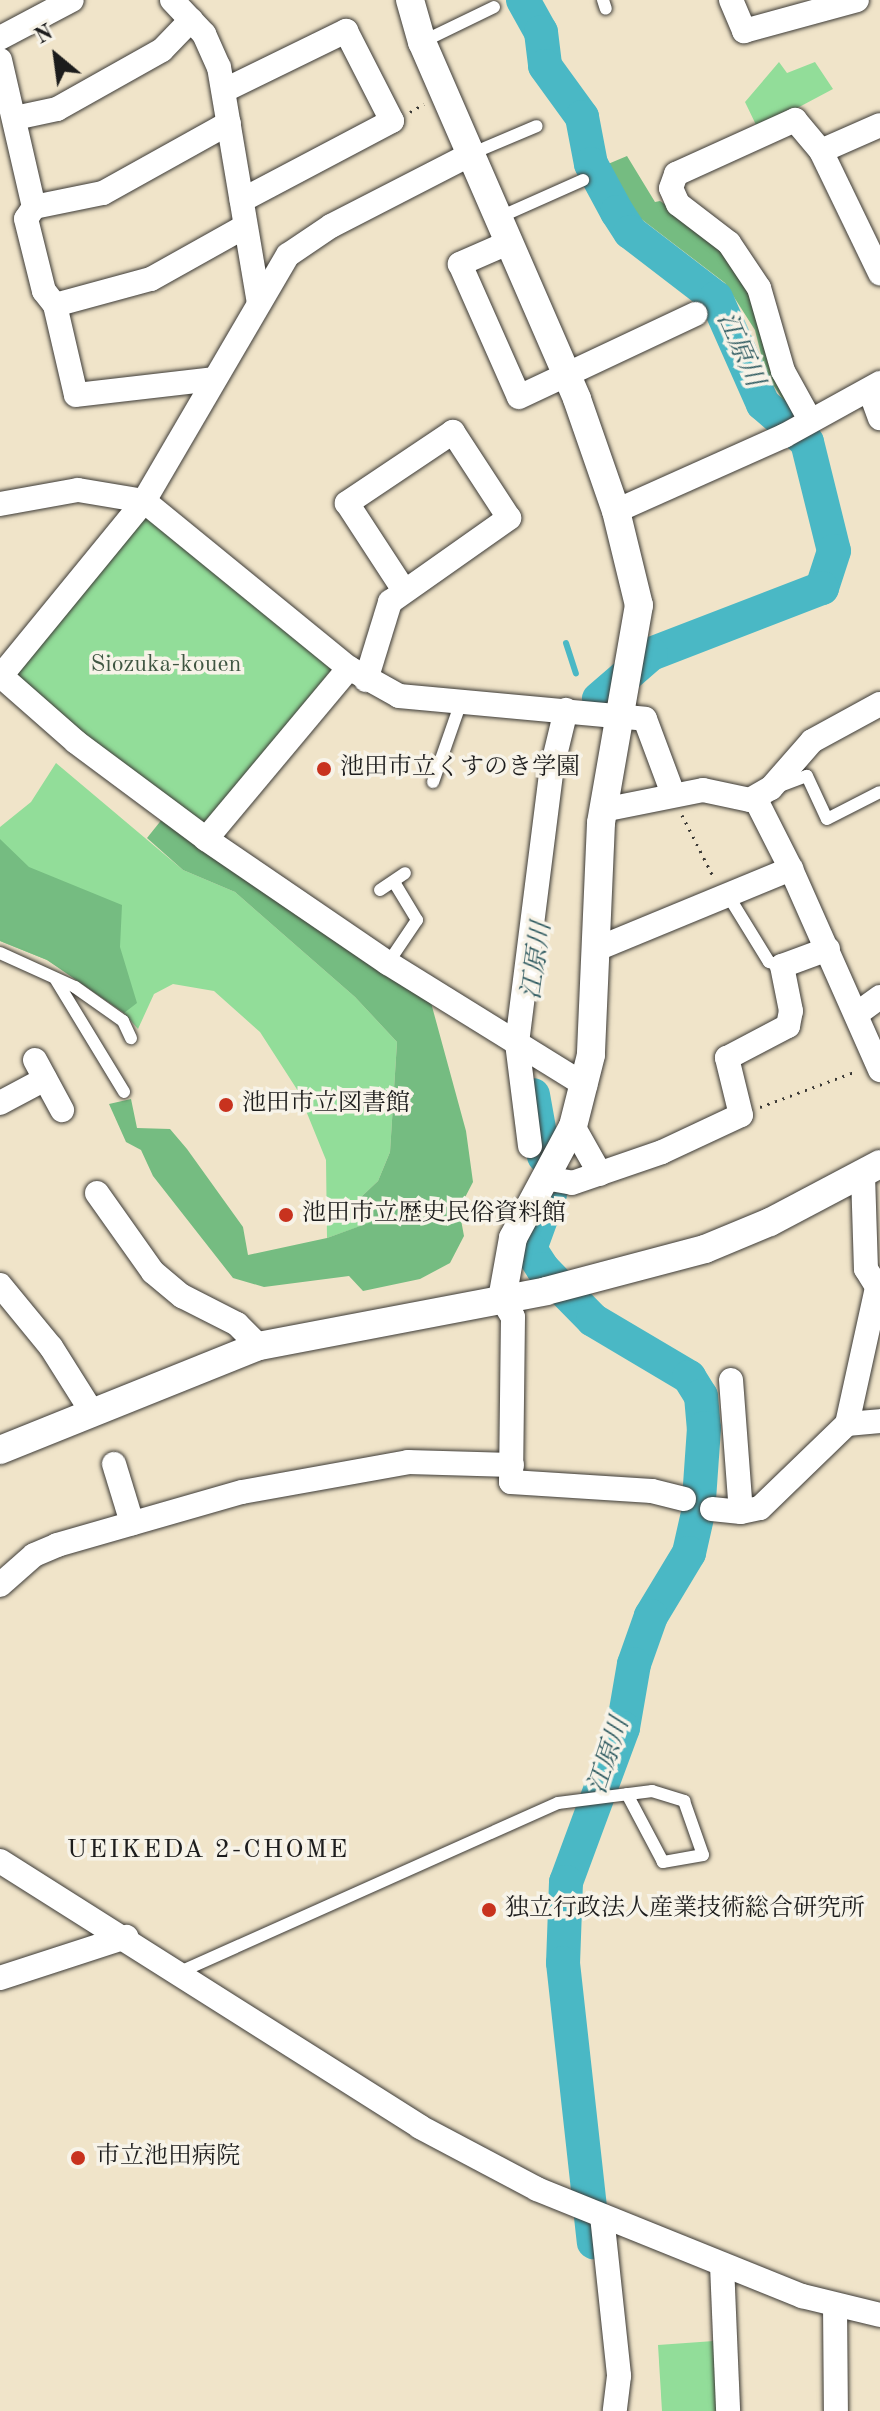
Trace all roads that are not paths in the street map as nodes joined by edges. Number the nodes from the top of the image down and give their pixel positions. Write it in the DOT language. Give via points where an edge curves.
graph roads {
  1 [pos="72,0"];
  2 [pos="410,0"];
  3 [pos="731,0"];
  4 [pos="857,0"];
  5 [pos="182,6"];
  6 [pos="494,7"];
  7 [pos="0,38"];
  8 [pos="422,42"];
  9 [pos="0,60"];
  10 [pos="225,90"];
  11 [pos="15,118"];
  12 [pos="229,123"];
  13 [pos="880,125"];
  14 [pos="537,126"];
  15 [pos="821,151"];
  16 [pos="473,153"];
  17 [pos="583,180"];
  18 [pos="242,200"];
  19 [pos="34,207"];
  20 [pos="244,227"];
  21 [pos="505,229"];
  22 [pos="880,273"];
  23 [pos="259,303"];
  24 [pos="55,305"];
  25 [pos="695,314"];
  26 [pos="568,378"];
  27 [pos="214,379"];
  28 [pos="875,387"];
  29 [pos="880,418"];
  30 [pos="808,422"];
  31 [pos="144,501"];
  32 [pos="0,504"];
  33 [pos="616,511"];
  34 [pos="403,589"];
  35 [pos="358,674"];
  36 [pos="0,676"];
  37 [pos="880,704"];
  38 [pos="460,705"];
  39 [pos="566,710"];
  40 [pos="622,713"];
  41 [pos="433,782"];
  42 [pos="880,792"];
  43 [pos="763,793"];
  44 [pos="672,794"];
  45 [pos="603,810"];
  46 [pos="206,839"];
  47 [pos="791,869"];
  48 [pos="405,873"];
  49 [pos="394,882"];
  50 [pos="380,890"];
  51 [pos="727,898"];
  52 [pos="599,948"];
  53 [pos="828,949"];
  54 [pos="0,953"];
  55 [pos="388,963"];
  56 [pos="782,966"];
  57 [pos="56,980"];
  58 [pos="880,997"];
  59 [pos="858,1013"];
  60 [pos="131,1038"];
  61 [pos="524,1048"];
  62 [pos="879,1067"];
  63 [pos="585,1085"];
  64 [pos="124,1092"];
  65 [pos="0,1103"];
  66 [pos="62,1110"];
  67 [pos="573,1126"];
  68 [pos="530,1146"];
  69 [pos="600,1174"];
  70 [pos="545,1178"];
  71 [pos="872,1185"];
  72 [pos="97,1193"];
  73 [pos="0,1285"];
  74 [pos="878,1289"];
  75 [pos="502,1299"];
  76 [pos="259,1346"];
  77 [pos="731,1380"];
  78 [pos="92,1412"];
  79 [pos="880,1421"];
  80 [pos="847,1424"];
  81 [pos="0,1450"];
  82 [pos="114,1464"];
  83 [pos="512,1465"];
  84 [pos="684,1499"];
  85 [pos="712,1509"];
  86 [pos="741,1512"];
  87 [pos="132,1523"];
  88 [pos="0,1585"];
  89 [pos="627,1794"];
  90 [pos="0,1861"];
  91 [pos="126,1937"];
  92 [pos="180,1972"];
  93 [pos="0,1978"];
  94 [pos="602,2216"];
  95 [pos="722,2265"];
  96 [pos="835,2305"];
  97 [pos="880,2315"];
  98 [pos="615,2411"];
  99 [pos="728,2411"];
  100 [pos="836,2411"];
  1 -- 7 [label="street"];
  2 -- 8 [label="street"];
  3 -- 4 [label="street" via="744,31"];
  5 -- 10 [label="street" via="219,67"];
  5 -- 11 [label="street" via="162,50 57,109"];
  6 -- 8 [label="lane"];
  8 -- 16 [label="street"];
  9 -- 11 [label="street"];
  10 -- 12 [label="street"];
  10 -- 18 [label="street" via="346,31 392,121"];
  11 -- 19 [label="street"];
  12 -- 18 [label="street"];
  12 -- 19 [label="street" via="103,193"];
  13 -- 15 [label="street"];
  14 -- 16 [label="lane"];
  15 -- 22 [label="street"];
  15 -- 30 [label="street" via="795,120 676,174 671,188 678,204 729,243 759,288 783,371"];
  16 -- 21 [label="street"];
  16 -- 23 [label="street" via="331,226 288,255"];
  17 -- 21 [label="lane"];
  18 -- 20 [label="street"];
  19 -- 24 [label="street" via="26,219 44,291"];
  20 -- 23 [label="street"];
  20 -- 24 [label="street" via="151,279"];
  21 -- 26 [label="street"];
  21 -- 26 [label="street" via="460,264 519,397"];
  23 -- 27 [label="street"];
  24 -- 27 [label="street" via="76,395"];
  25 -- 26 [label="street"];
  26 -- 33 [label="street"];
  27 -- 31 [label="street"];
  28 -- 29 [label="street"];
  28 -- 30 [label="street"];
  30 -- 33 [label="street"];
  31 -- 32 [label="street" via="78,490"];
  31 -- 35 [label="street"];
  31 -- 36 [label="street"];
  33 -- 40 [label="street" via="639,605"];
  34 -- 34 [label="street" via="509,518 453,432 347,503"];
  34 -- 35 [label="street" via="390,602"];
  35 -- 38 [label="street" via="399,696"];
  35 -- 46 [label="street"];
  36 -- 46 [label="street" via="76,742"];
  37 -- 43 [label="street" via="812,741"];
  38 -- 39 [label="street"];
  38 -- 41 [label="lane"];
  39 -- 40 [label="street"];
  39 -- 61 [label="street" via="551,772"];
  40 -- 44 [label="street" via="645,719"];
  40 -- 45 [label="street"];
  42 -- 43 [label="lane" via="827,819 807,776"];
  43 -- 44 [label="street"];
  43 -- 47 [label="street"];
  44 -- 45 [label="street" via="616,812"];
  45 -- 52 [label="street"];
  46 -- 55 [label="street"];
  47 -- 51 [label="street"];
  47 -- 53 [label="street"];
  48 -- 49 [label="lane"];
  49 -- 50 [label="lane"];
  49 -- 55 [label="lane" via="417,920"];
  51 -- 52 [label="street"];
  51 -- 56 [label="lane" via="769,962"];
  52 -- 63 [label="street"];
  53 -- 56 [label="street"];
  53 -- 59 [label="street"];
  54 -- 57 [label="lane"];
  55 -- 61 [label="street"];
  56 -- 69 [label="street" via="792,1019 727,1058 741,1115"];
  57 -- 60 [label="lane" via="123,1021"];
  57 -- 64 [label="lane"];
  58 -- 59 [label="street"];
  59 -- 62 [label="street"];
  61 -- 63 [label="street"];
  61 -- 68 [label="street"];
  63 -- 67 [label="street"];
  65 -- 66 [label="street" via="40,1070"];
  67 -- 69 [label="street"];
  67 -- 70 [label="street"];
  69 -- 70 [label="street" via="559,1185"];
  70 -- 75 [label="street" via="509,1248"];
  71 -- 74 [label="street" via="866,1269"];
  71 -- 75 [label="street" via="705,1249"];
  72 -- 76 [label="street" via="153,1272 182,1296 237,1324"];
  73 -- 78 [label="street" via="51,1347"];
  74 -- 80 [label="street"];
  75 -- 76 [label="street"];
  75 -- 83 [label="street" via="513,1317"];
  76 -- 78 [label="street"];
  77 -- 86 [label="street" via="744,1406"];
  78 -- 81 [label="street"];
  79 -- 80 [label="street"];
  80 -- 86 [label="street" via="760,1508"];
  82 -- 87 [label="street"];
  83 -- 84 [label="street" via="511,1482 652,1491"];
  83 -- 87 [label="street" via="408,1462 242,1492"];
  85 -- 86 [label="street"];
  87 -- 88 [label="street" via="34,1555"];
  89 -- 89 [label="lane" via="663,1862 703,1855 684,1801 652,1791"];
  89 -- 92 [label="lane" via="558,1803"];
  90 -- 91 [label="street"];
  91 -- 92 [label="street"];
  91 -- 93 [label="street"];
  92 -- 94 [label="street" via="420,2127 537,2189"];
  94 -- 95 [label="street"];
  94 -- 98 [label="street" via="619,2376"];
  95 -- 96 [label="street"];
  95 -- 99 [label="street"];
  96 -- 97 [label="street"];
  96 -- 100 [label="street"];
}
